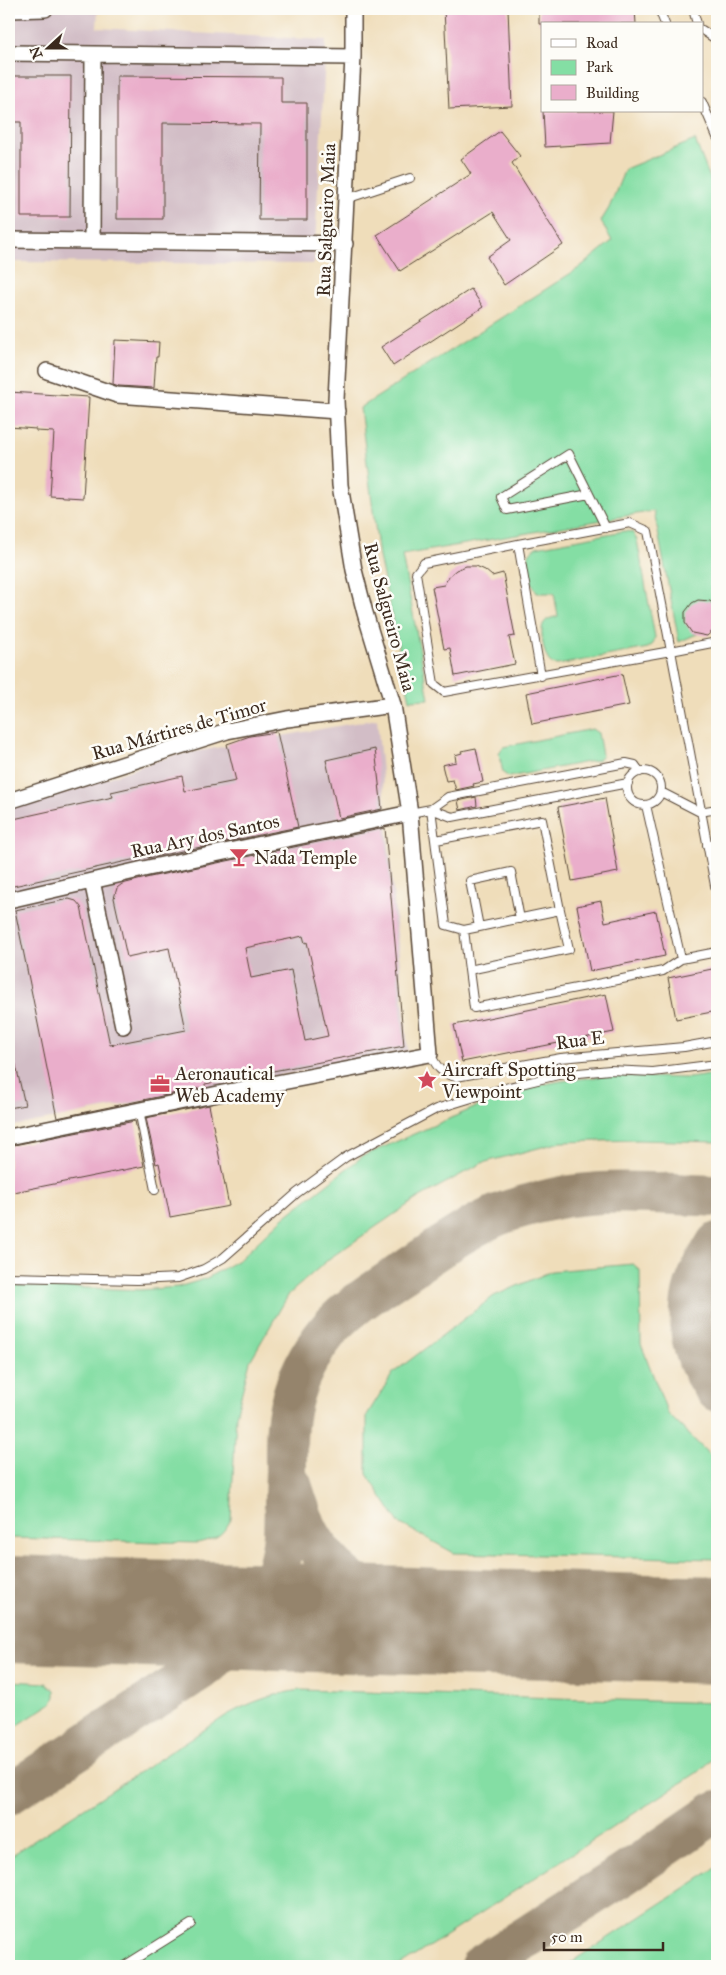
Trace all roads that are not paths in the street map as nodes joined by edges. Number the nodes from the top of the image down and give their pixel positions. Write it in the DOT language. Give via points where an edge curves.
graph roads {
  1 [pos="44,9"];
  2 [pos="353,9"];
  3 [pos="659,9"];
  4 [pos="692,9"];
  5 [pos="9,10"];
  6 [pos="664,22"];
  7 [pos="696,22"];
  8 [pos="704,31"];
  9 [pos="717,40"];
  10 [pos="9,53"];
  11 [pos="93,54"];
  12 [pos="353,57"];
  13 [pos="704,107"];
  14 [pos="717,136"];
  15 [pos="410,178"];
  16 [pos="346,199"];
  17 [pos="9,240"];
  18 [pos="92,241"];
  19 [pos="345,244"];
  20 [pos="47,371"];
  21 [pos="337,411"];
  22 [pos="589,494"];
  23 [pos="606,528"];
  24 [pos="518,544"];
  25 [pos="717,642"];
  26 [pos="671,651"];
  27 [pos="541,676"];
  28 [pos="394,705"];
  29 [pos="640,772"];
  30 [pos="628,783"];
  31 [pos="661,792"];
  32 [pos="9,801"];
  33 [pos="646,805"];
  34 [pos="717,808"];
  35 [pos="432,809"];
  36 [pos="700,812"];
  37 [pos="410,813"];
  38 [pos="436,840"];
  39 [pos="717,843"];
  40 [pos="707,845"];
  41 [pos="92,881"];
  42 [pos="717,896"];
  43 [pos="9,900"];
  44 [pos="560,910"];
  45 [pos="520,919"];
  46 [pos="479,927"];
  47 [pos="464,930"];
  48 [pos="717,952"];
  49 [pos="681,959"];
  50 [pos="469,970"];
  51 [pos="123,1026"];
  52 [pos="717,1041"];
  53 [pos="430,1054"];
  54 [pos="717,1064"];
  55 [pos="139,1110"];
  56 [pos="9,1137"];
  57 [pos="155,1190"];
  58 [pos="9,1277"];
  59 [pos="191,1924"];
  60 [pos="124,1966"];
  1 -- 5 [label="street"];
  2 -- 12 [label="street, Rua Salgueiro Maia"];
  3 -- 6 [label="lane"];
  4 -- 7 [label="lane"];
  8 -- 9 [label="lane"];
  10 -- 11 [label="street"];
  11 -- 12 [label="street"];
  11 -- 18 [label="street"];
  12 -- 16 [label="street, Rua Salgueiro Maia"];
  13 -- 14 [label="lane"];
  15 -- 16 [label="lane"];
  16 -- 19 [label="street, Rua Salgueiro Maia"];
  17 -- 18 [label="street"];
  18 -- 19 [label="street"];
  19 -- 21 [label="street, Rua Salgueiro Maia"];
  20 -- 21 [label="street" via="117,395"];
  21 -- 28 [label="street, Rua Salgueiro Maia" via="340,484 354,570"];
  22 -- 22 [label="lane" via="569,454 501,497 508,510"];
  22 -- 23 [label="lane"];
  23 -- 24 [label="lane"];
  23 -- 26 [label="lane" via="630,523 648,531"];
  24 -- 27 [label="lane"];
  24 -- 27 [label="lane" via="424,563 416,573 434,684 444,692"];
  25 -- 26 [label="lane"];
  26 -- 27 [label="lane"];
  26 -- 36 [label="lane"];
  28 -- 32 [label="street, Rua Mártires de Timor" via="287,719 227,731"];
  28 -- 37 [label="street, Rua Salgueiro Maia"];
  29 -- 30 [label="lane"];
  29 -- 31 [label="lane" via="654,774"];
  29 -- 35 [label="lane" via="635,765 626,763 448,797"];
  30 -- 33 [label="lane" via="627,789 634,802"];
  30 -- 35 [label="lane" via="452,817"];
  31 -- 33 [label="lane" via="657,800"];
  31 -- 36 [label="lane"];
  33 -- 49 [label="lane"];
  34 -- 36 [label="lane"];
  35 -- 37 [label="lane"];
  35 -- 38 [label="lane"];
  36 -- 40 [label="lane"];
  37 -- 41 [label="street, Rua Ary dos Santos"];
  37 -- 53 [label="street, Rua Salgueiro Maia"];
  38 -- 44 [label="lane" via="542,820"];
  38 -- 47 [label="lane" via="446,925"];
  39 -- 40 [label="lane"];
  40 -- 42 [label="lane"];
  41 -- 43 [label="street, Rua Ary dos Santos"];
  41 -- 51 [label="street"];
  44 -- 45 [label="lane"];
  44 -- 50 [label="lane" via="569,949"];
  45 -- 46 [label="lane"];
  45 -- 46 [label="lane" via="511,872 470,881"];
  46 -- 47 [label="lane"];
  47 -- 50 [label="lane"];
  48 -- 49 [label="lane"];
  49 -- 50 [label="lane" via="663,971 474,1008"];
  52 -- 53 [label="lane, Rua E" via="560,1058 456,1077 438,1070"];
  53 -- 55 [label="street"];
  54 -- 58 [label="lane" via="653,1072 610,1070 558,1075 436,1109 346,1157 297,1193 224,1258 178,1278"];
  55 -- 56 [label="street"];
  55 -- 57 [label="lane"];
  59 -- 60 [label="lane"];
}
